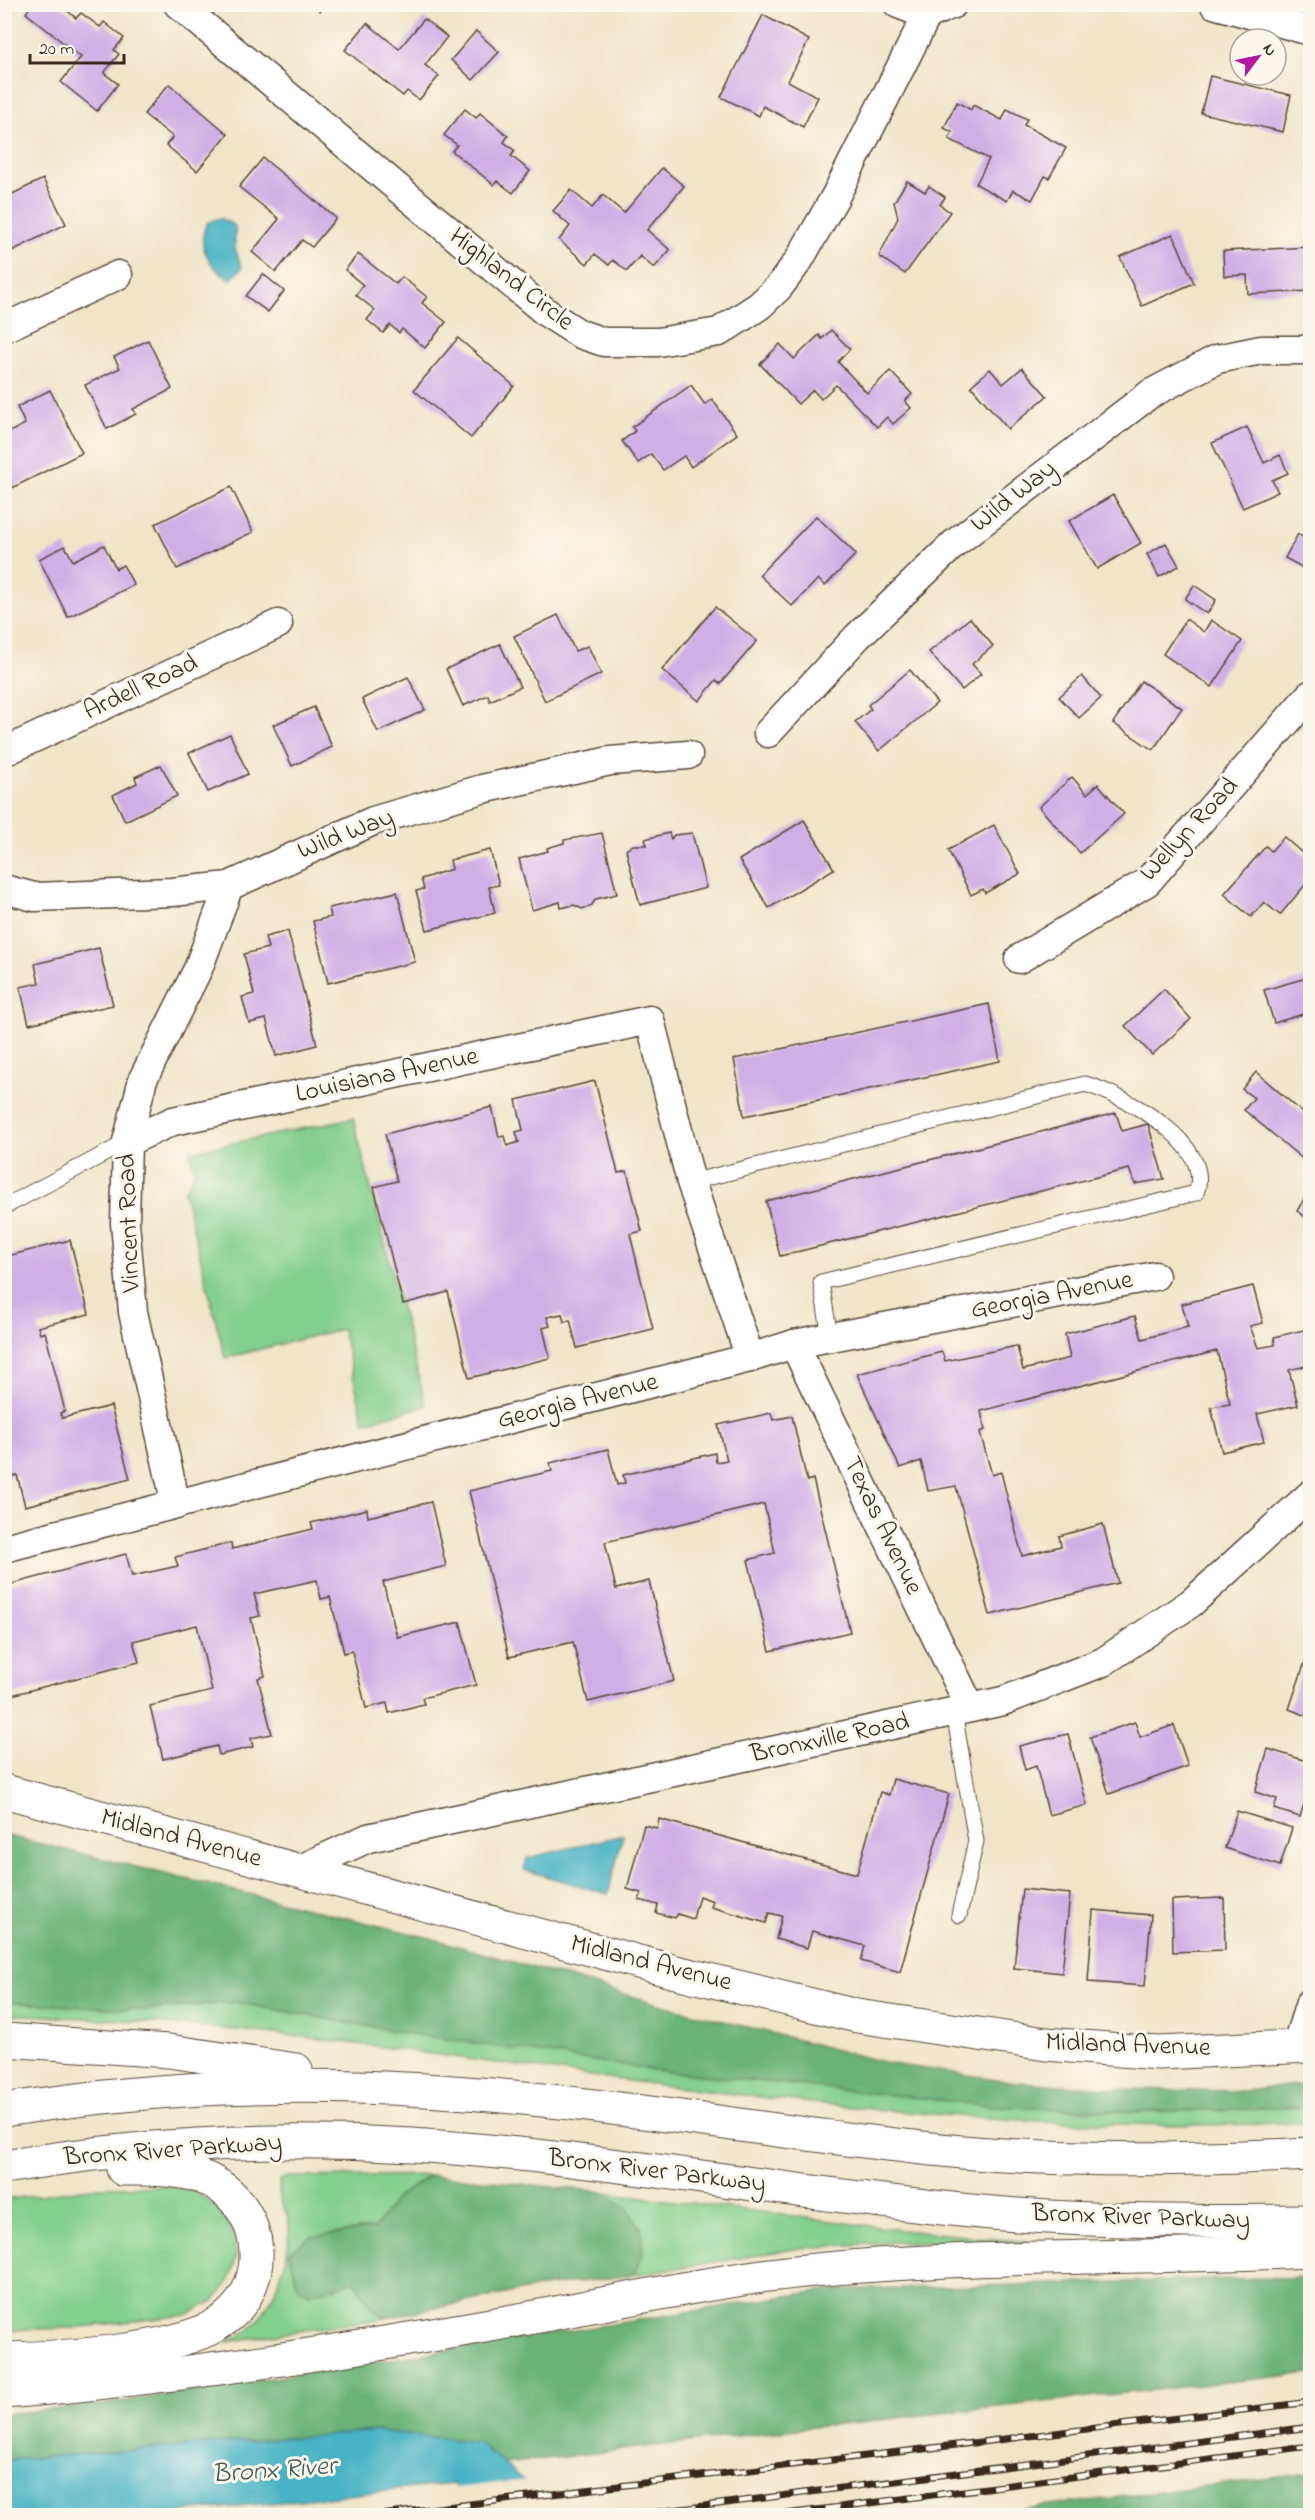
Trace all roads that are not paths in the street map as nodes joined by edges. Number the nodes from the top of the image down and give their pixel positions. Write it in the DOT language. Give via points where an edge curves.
graph roads {
  1 [pos="178,4"];
  2 [pos="898,4"];
  3 [pos="953,4"];
  4 [pos="1215,4"];
  5 [pos="927,15"];
  6 [pos="1311,31"];
  7 [pos="118,275"];
  8 [pos="4,327"];
  9 [pos="1311,350"];
  10 [pos="278,624"];
  11 [pos="1311,695"];
  12 [pos="768,733"];
  13 [pos="4,752"];
  14 [pos="688,755"];
  15 [pos="229,886"];
  16 [pos="4,889"];
  17 [pos="1019,959"];
  18 [pos="127,1142"];
  19 [pos="691,1182"];
  20 [pos="4,1207"];
  21 [pos="1155,1276"];
  22 [pos="830,1337"];
  23 [pos="794,1344"];
  24 [pos="750,1358"];
  25 [pos="1309,1500"];
  26 [pos="176,1504"];
  27 [pos="4,1548"];
  28 [pos="962,1709"];
  29 [pos="4,1791"];
  30 [pos="296,1870"];
  31 [pos="959,1915"];
  32 [pos="1311,2002"];
  33 [pos="4,2040"];
  34 [pos="1303,2047"];
  35 [pos="428,2090"];
  36 [pos="4,2110"];
  37 [pos="1311,2154"];
  38 [pos="9,2166"];
  39 [pos="1311,2221"];
  40 [pos="1311,2251"];
  41 [pos="4,2359"];
  42 [pos="4,2392"];
  1 -- 5 [label="street, Highland Circle" via="519,290 580,334 604,342 658,342 719,332 759,306 779,287 835,197"];
  2 -- 5 [label="street"];
  3 -- 5 [label="street"];
  4 -- 6 [label="street"];
  7 -- 8 [label="street"];
  9 -- 12 [label="street, Wild Way" via="1261,350 1217,359 1150,394 955,543 857,637"];
  10 -- 13 [label="street, Ardell Road"];
  11 -- 17 [label="street, Wellyn Road" via="1147,882"];
  14 -- 15 [label="street, Wild Way" via="610,761 482,789 373,822"];
  15 -- 16 [label="street, Wild Way" via="34,897"];
  15 -- 18 [label="street, Vincent Road" via="198,969 143,1079"];
  18 -- 19 [label="street, Louisiana Avenue" via="173,1121 650,1020"];
  18 -- 20 [label="lane"];
  18 -- 26 [label="street, Vincent Road" via="125,1223 134,1312"];
  19 -- 22 [label="lane" via="1085,1084 1110,1091 1182,1140 1198,1173 1196,1193 822,1282"];
  19 -- 24 [label="street"];
  21 -- 22 [label="street, Georgia Avenue"];
  22 -- 23 [label="street, Georgia Avenue"];
  23 -- 24 [label="street, Georgia Avenue"];
  23 -- 28 [label="street, Texas Avenue"];
  24 -- 26 [label="street, Georgia Avenue"];
  25 -- 28 [label="street, Bronxville Road" via="1191,1603 1103,1662 1003,1701"];
  26 -- 27 [label="street, Georgia Avenue"];
  28 -- 30 [label="street, Bronxville Road" via="368,1838"];
  28 -- 31 [label="lane" via="976,1841"];
  29 -- 30 [label="main road, Midland Avenue"];
  30 -- 34 [label="main road, Midland Avenue" via="672,1971 857,2016 1046,2044 1158,2053"];
  32 -- 34 [label="street"];
  33 -- 35 [label="main road" via="169,2051"];
  35 -- 36 [label="main road" via="210,2088"];
  35 -- 37 [label="main road" via="975,2153 1092,2158"];
  38 -- 39 [label="main road, Bronx River Parkway" via="188,2146 355,2143 525,2155 983,2212 1098,2220"];
  38 -- 41 [label="main road" via="149,2169 196,2175 221,2187 240,2206 253,2230 257,2256 252,2282 239,2306 206,2331 147,2346"];
  40 -- 42 [label="main road" via="915,2263 807,2271 324,2353"];
}
